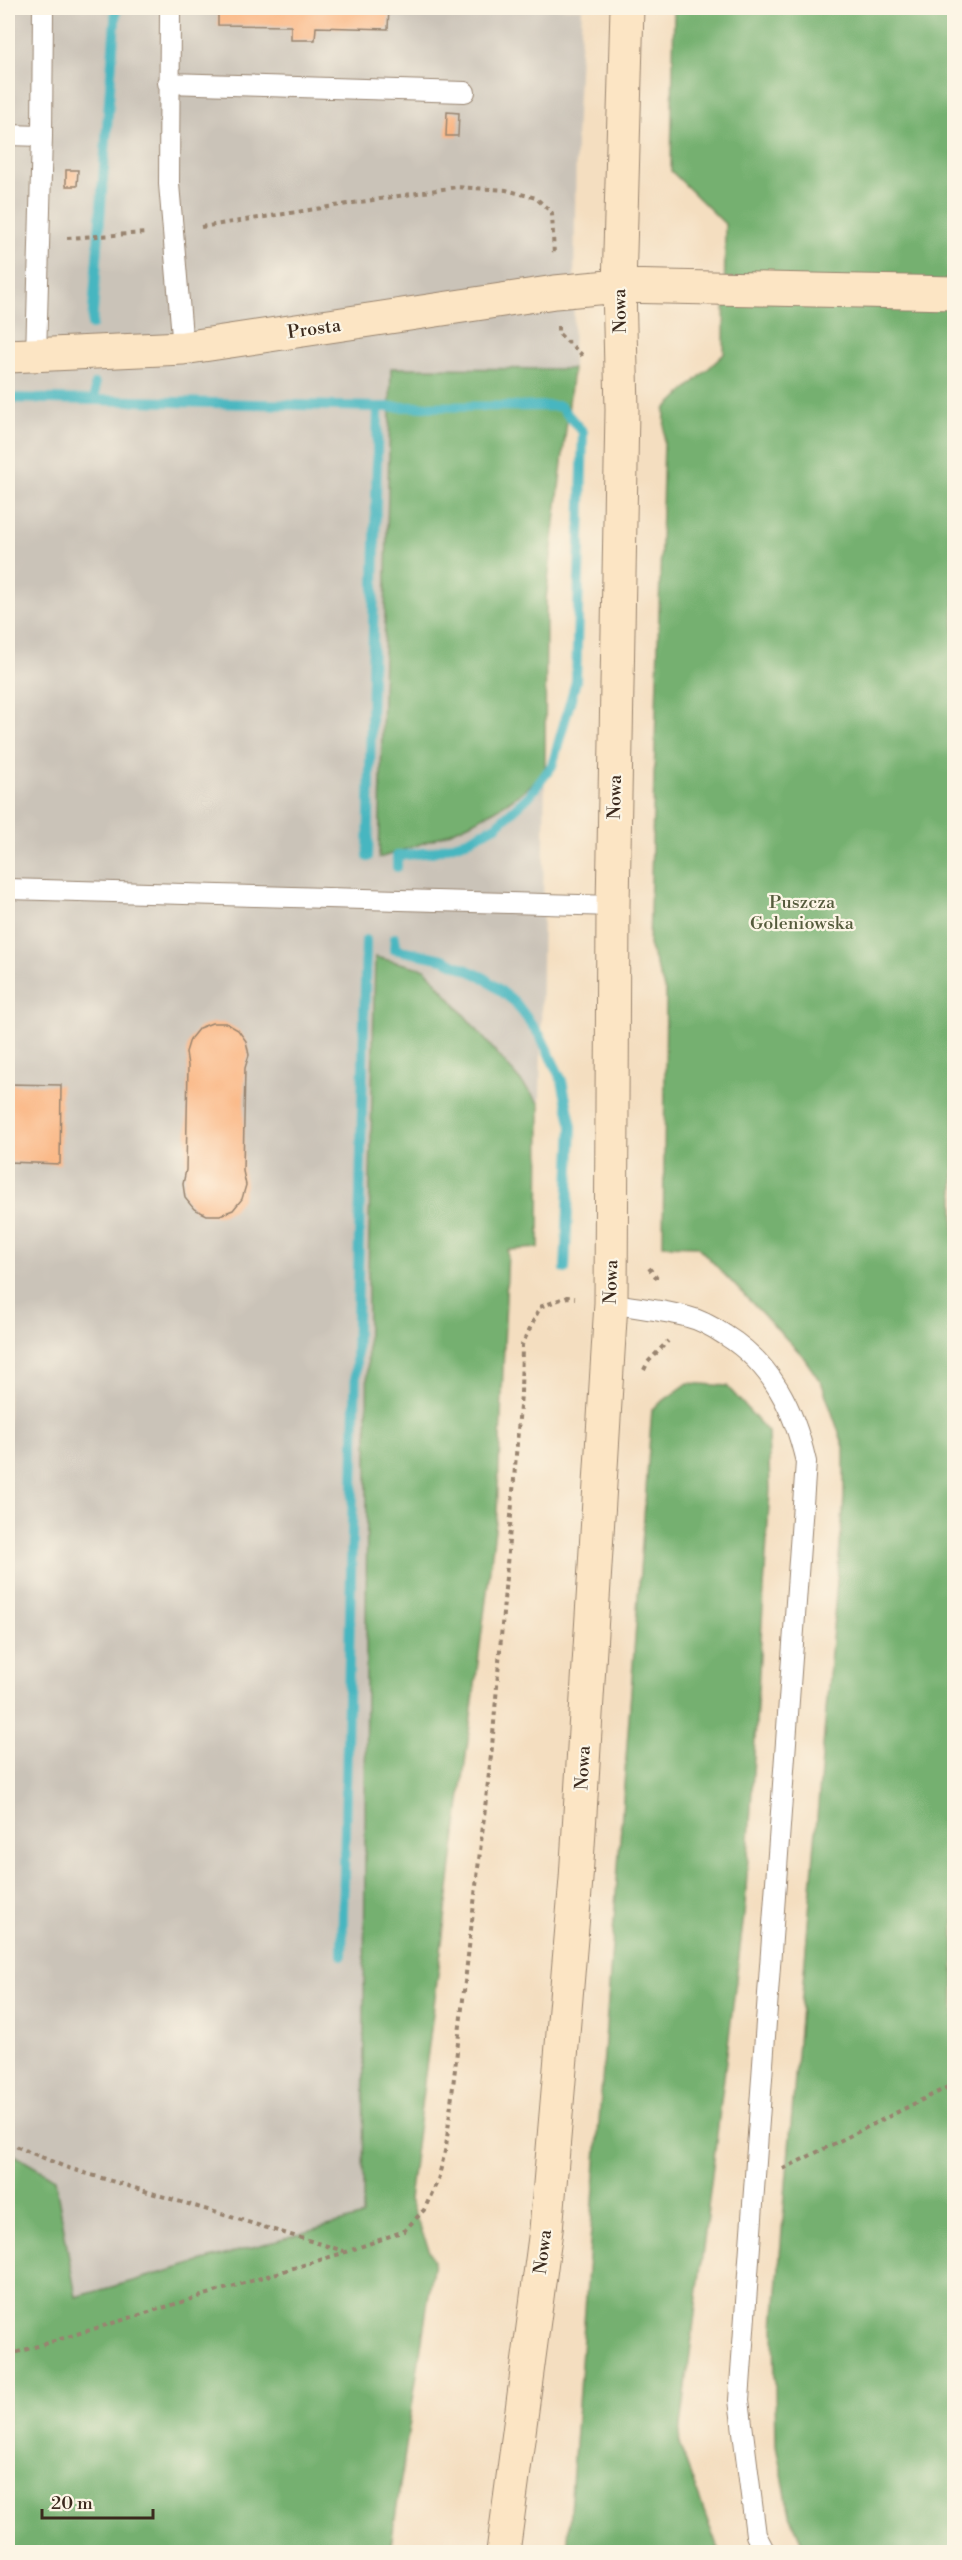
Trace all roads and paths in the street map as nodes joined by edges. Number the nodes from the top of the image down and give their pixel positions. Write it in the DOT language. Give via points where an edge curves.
graph roads {
  1 [pos="43,8"];
  2 [pos="170,8"];
  3 [pos="627,8"];
  4 [pos="168,83"];
  5 [pos="465,92"];
  6 [pos="8,135"];
  7 [pos="42,136"];
  8 [pos="173,231"];
  9 [pos="40,240"];
  10 [pos="555,265"];
  11 [pos="619,286"];
  12 [pos="954,293"];
  13 [pos="183,348"];
  14 [pos="22,356"];
  15 [pos="8,889"];
  16 [pos="613,906"];
  17 [pos="611,1303"];
  18 [pos="954,2085"];
  19 [pos="8,2143"];
  20 [pos="756,2183"];
  21 [pos="346,2252"];
  22 [pos="8,2355"];
  23 [pos="503,2553"];
  24 [pos="765,2553"];
  1 -- 7 [label="lane"];
  2 -- 4 [label="lane"];
  3 -- 11 [label="street, Nowa"];
  4 -- 5 [label="lane"];
  4 -- 8 [label="lane"];
  6 -- 7 [label="lane"];
  7 -- 9 [label="lane"];
  8 -- 9 [label="path"];
  8 -- 10 [label="path" via="456,187 506,190 536,198 552,213"];
  8 -- 13 [label="lane"];
  9 -- 14 [label="lane"];
  11 -- 12 [label="street, Prosta"];
  11 -- 13 [label="street, Prosta" via="555,292"];
  11 -- 16 [label="street, Nowa" via="622,410"];
  13 -- 14 [label="street, Prosta"];
  15 -- 16 [label="lane"];
  16 -- 17 [label="street, Nowa"];
  17 -- 20 [label="lane" via="689,1317 738,1343 763,1366 783,1393 799,1430 806,1462"];
  17 -- 21 [label="path" via="567,1297 540,1307 522,1345 492,1747 446,2147 438,2180 424,2210 404,2231"];
  17 -- 23 [label="street, Nowa" via="576,1879 561,2057 546,2230"];
  18 -- 20 [label="path"];
  19 -- 21 [label="path" via="65,2168"];
  20 -- 24 [label="lane" via="739,2400 756,2535"];
  21 -- 22 [label="path"];
}
